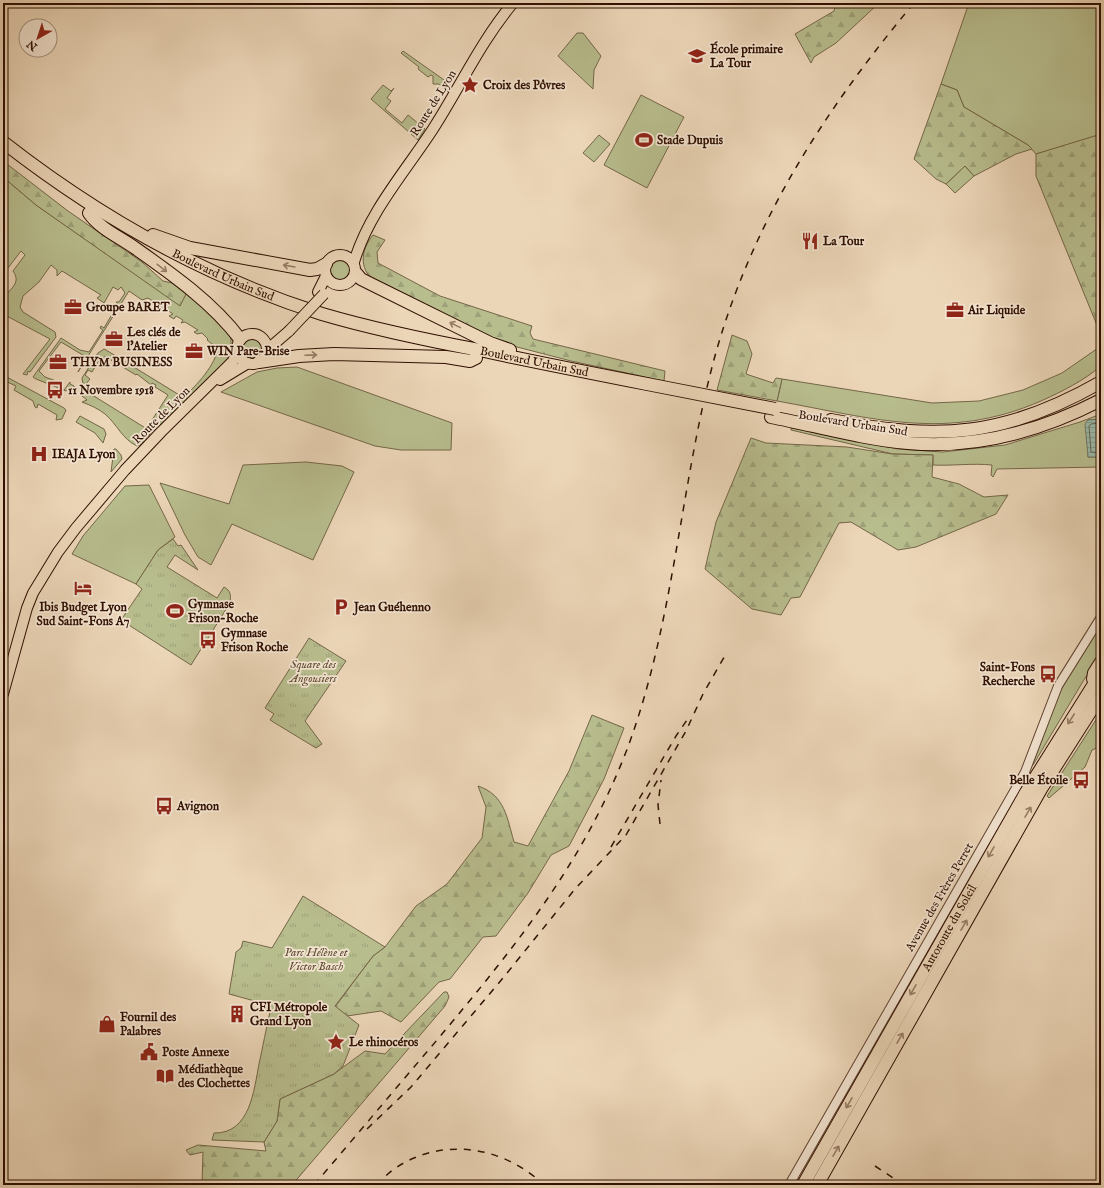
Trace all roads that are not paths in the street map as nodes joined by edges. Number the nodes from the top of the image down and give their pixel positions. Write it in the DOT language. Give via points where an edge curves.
graph roads {
  1 [pos="513,3"];
  2 [pos="3,142"];
  3 [pos="3,152"];
  4 [pos="102,212"];
  5 [pos="89,214"];
  6 [pos="375,216"];
  7 [pos="344,255"];
  8 [pos="326,264"];
  9 [pos="355,267"];
  10 [pos="326,276"];
  11 [pos="335,284"];
  12 [pos="321,293"];
  13 [pos="286,330"];
  14 [pos="260,336"];
  15 [pos="238,345"];
  16 [pos="267,350"];
  17 [pos="476,358"];
  18 [pos="531,361"];
  19 [pos="254,363"];
  20 [pos="1101,373"];
  21 [pos="1101,382"];
  22 [pos="647,388"];
  23 [pos="1101,390"];
  24 [pos="203,391"];
  25 [pos="1101,400"];
  26 [pos="1052,408"];
  27 [pos="1101,409"];
  28 [pos="773,413"];
  29 [pos="844,432"];
  30 [pos="1101,617"];
  31 [pos="1101,662"];
  32 [pos="1101,673"];
  33 [pos="1092,687"];
  34 [pos="3,694"];
  35 [pos="1101,695"];
  36 [pos="789,1185"];
  37 [pos="802,1185"];
  38 [pos="817,1185"];
  1 -- 6 [label="main road, Route de Lyon" via="487,37 434,128 396,180"];
  2 -- 4 [label="highway, Boulevard Urbain Sud"];
  3 -- 5 [label="highway, Boulevard Urbain Sud"];
  8 -- 4 [label="highway, one-way" via="310,270 190,248 139,229 111,213"];
  4 -- 18 [label="highway, Boulevard Urbain Sud" via="182,257 273,297 370,327"];
  5 -- 15 [label="highway, one-way" via="95,222 140,252 218,314"];
  5 -- 17 [label="highway, Boulevard Urbain Sud" via="169,260 268,303 367,334"];
  6 -- 7 [label="main road, Route de Lyon" via="357,243"];
  6 -- 9 [label="main road, Route de Lyon"];
  7 -- 8 [label="main road" via="333,256"];
  7 -- 9 [label="main road"];
  8 -- 10 [label="main road"];
  9 -- 11 [label="main road" via="350,282"];
  18 -- 9 [label="highway, one-way" via="361,279"];
  10 -- 11 [label="main road"];
  10 -- 12 [label="main road"];
  11 -- 12 [label="main road"];
  12 -- 13 [label="main road"];
  13 -- 14 [label="main road" via="272,336"];
  13 -- 16 [label="main road"];
  14 -- 15 [label="main road" via="251,333"];
  14 -- 16 [label="main road" via="266,342"];
  15 -- 19 [label="main road" via="241,359"];
  15 -- 24 [label="main road, Route de Lyon" via="233,361"];
  16 -- 19 [label="main road" via="263,359"];
  19 -- 17 [label="highway, one-way" via="334,354 446,357 470,361"];
  17 -- 22 [label="highway, Boulevard Urbain Sud"];
  18 -- 22 [label="highway, Boulevard Urbain Sud"];
  19 -- 24 [label="main road, Route de Lyon"];
  20 -- 26 [label="highway"];
  21 -- 26 [label="highway, Boulevard Urbain Sud"];
  22 -- 28 [label="highway, Boulevard Urbain Sud"];
  23 -- 29 [label="highway" via="1047,418 991,434 920,440"];
  24 -- 34 [label="main road, Route de Lyon" via="138,457 76,528 44,572 26,608"];
  25 -- 29 [label="highway" via="1047,424 1017,434 985,440 920,444"];
  26 -- 28 [label="highway, Boulevard Urbain Sud" via="988,427 934,433 878,429"];
  27 -- 29 [label="highway" via="1033,434 972,446 908,447 850,437"];
  28 -- 29 [label="highway, Boulevard Urbain Sud"];
  30 -- 36 [label="street, Avenue des Frères Perret" via="1058,686 1024,772"];
  31 -- 33 [label="highway" via="1094,673"];
  32 -- 33 [label="highway, Autoroute du Soleil"];
  33 -- 37 [label="highway, Autoroute du Soleil, one-way" via="1024,794"];
  38 -- 35 [label="highway, Autoroute du Soleil, one-way" via="1041,789"];
}
